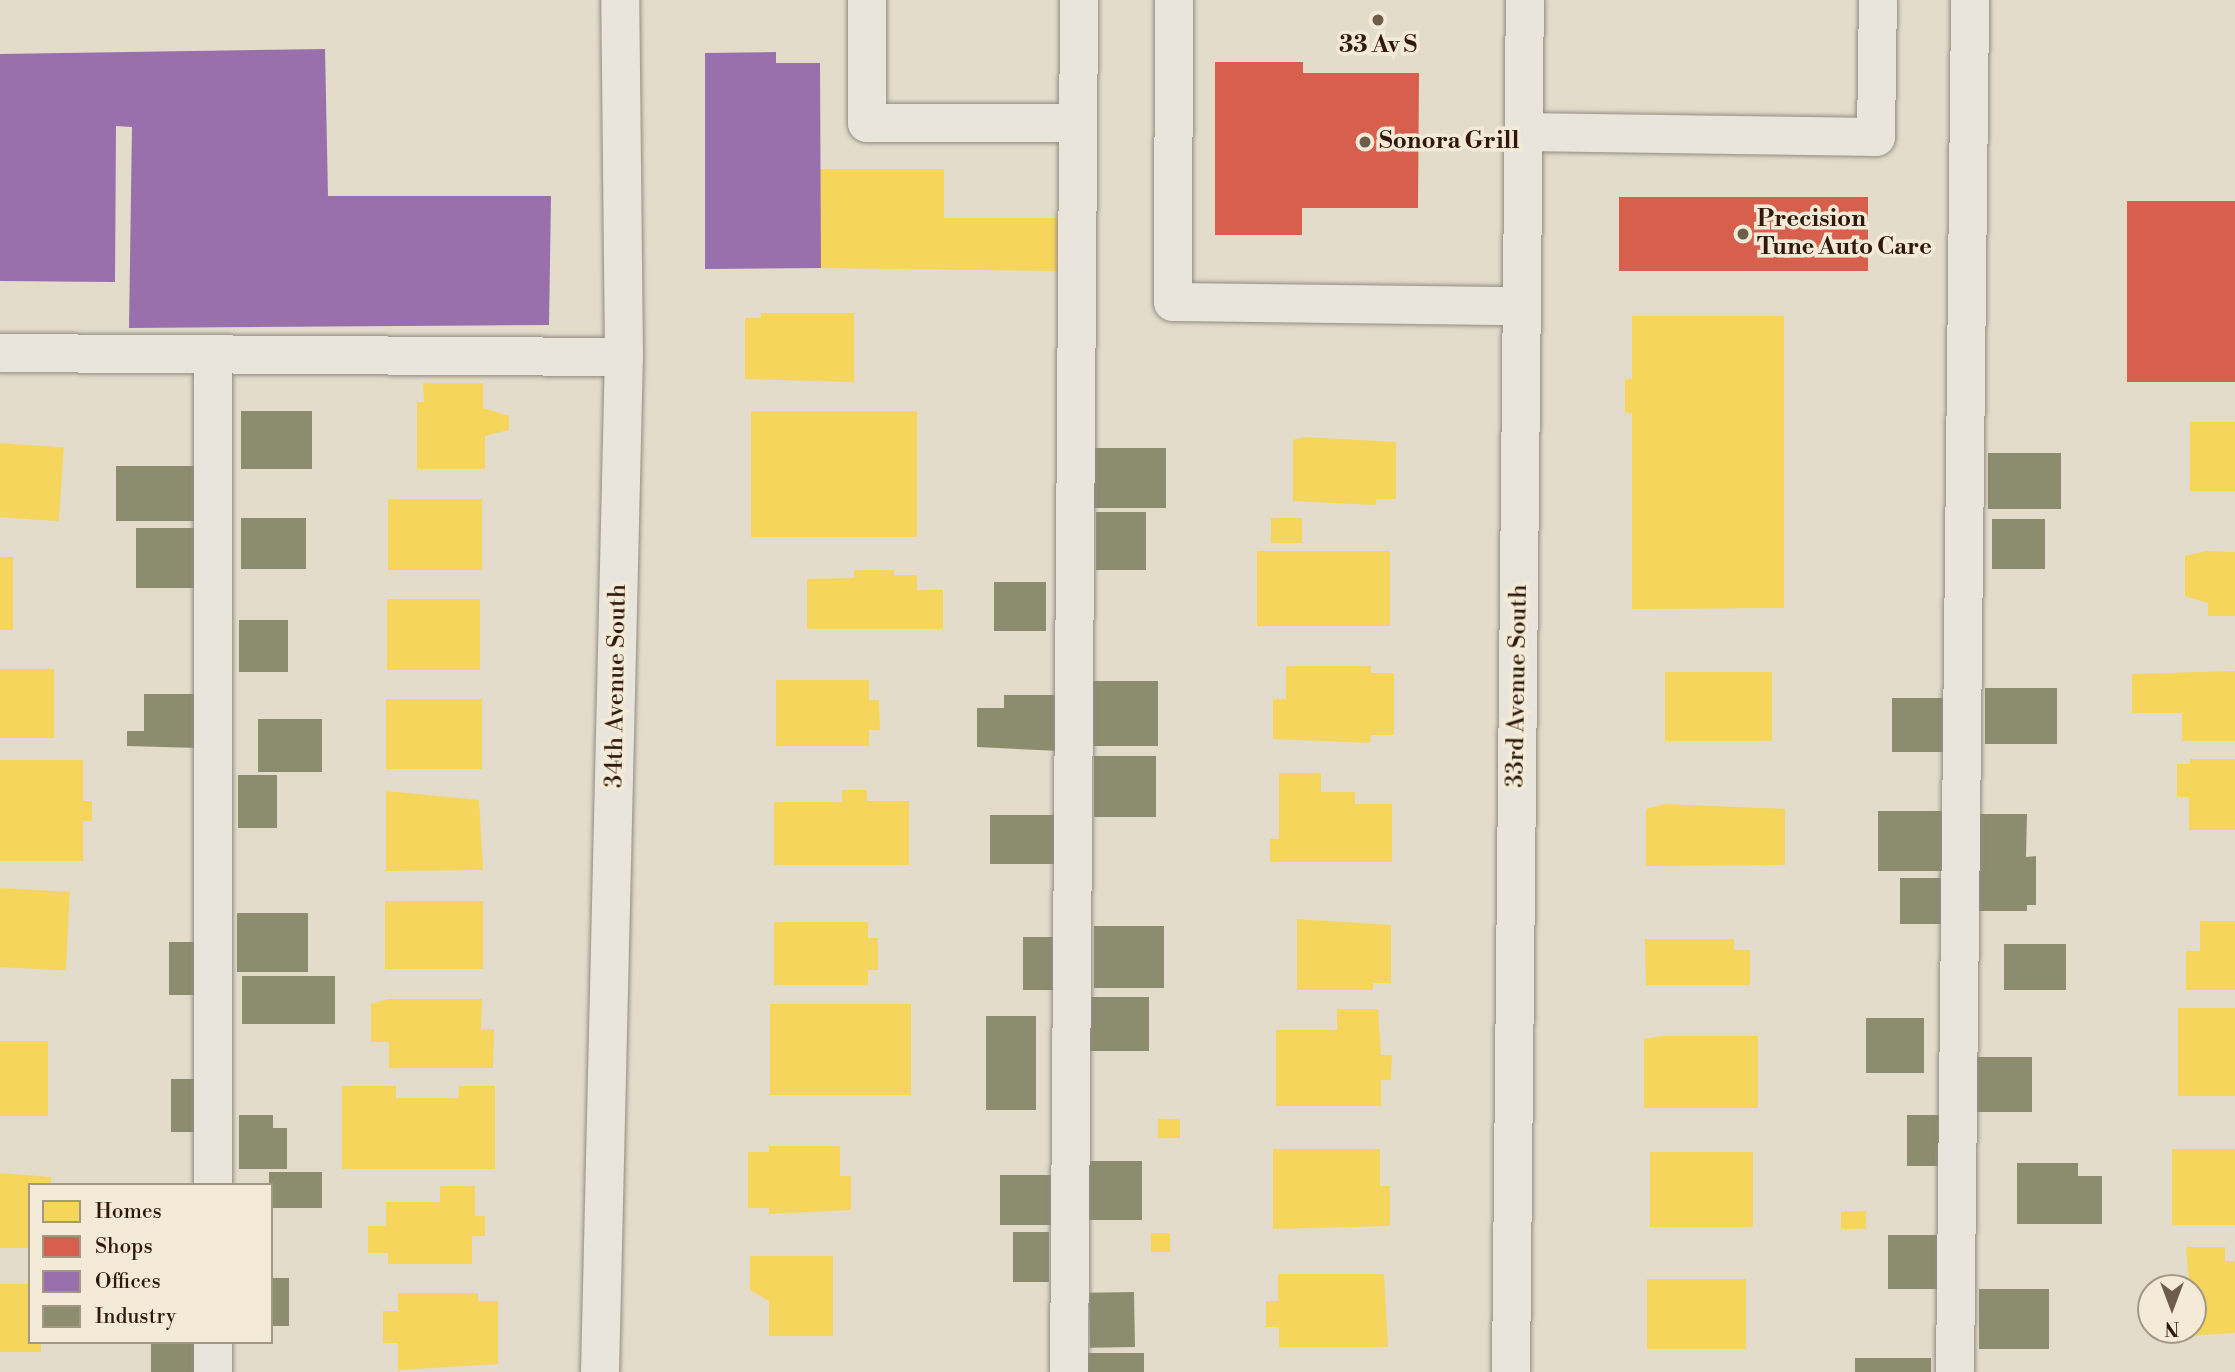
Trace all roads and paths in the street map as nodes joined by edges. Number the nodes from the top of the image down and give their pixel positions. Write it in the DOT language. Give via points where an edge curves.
graph roads {
  1 [pos="621,0"];
  2 [pos="867,0"];
  3 [pos="1079,0"];
  4 [pos="1174,0"];
  5 [pos="1525,0"];
  6 [pos="1878,0"];
  7 [pos="1970,0"];
  8 [pos="1077,122"];
  9 [pos="1524,132"];
  10 [pos="1522,306"];
  11 [pos="0,354"];
  12 [pos="213,356"];
  13 [pos="624,358"];
  14 [pos="213,1183"];
  15 [pos="213,1344"];
  16 [pos="213,1372"];
  17 [pos="600,1372"];
  18 [pos="1069,1372"];
  19 [pos="1511,1372"];
  20 [pos="1955,1372"];
  1 -- 13 [label="street, 34th Avenue South"];
  2 -- 8 [label="street" via="867,122"];
  3 -- 8 [label="street"];
  4 -- 10 [label="street" via="1173,302"];
  5 -- 9 [label="street, 33rd Avenue South"];
  6 -- 9 [label="street" via="1876,137"];
  7 -- 20 [label="street"];
  8 -- 18 [label="street"];
  9 -- 10 [label="street, 33rd Avenue South"];
  10 -- 19 [label="street, 33rd Avenue South"];
  11 -- 12 [label="street"];
  12 -- 13 [label="street"];
  12 -- 14 [label="street"];
  13 -- 17 [label="street, 34th Avenue South"];
  15 -- 16 [label="street"];
}
